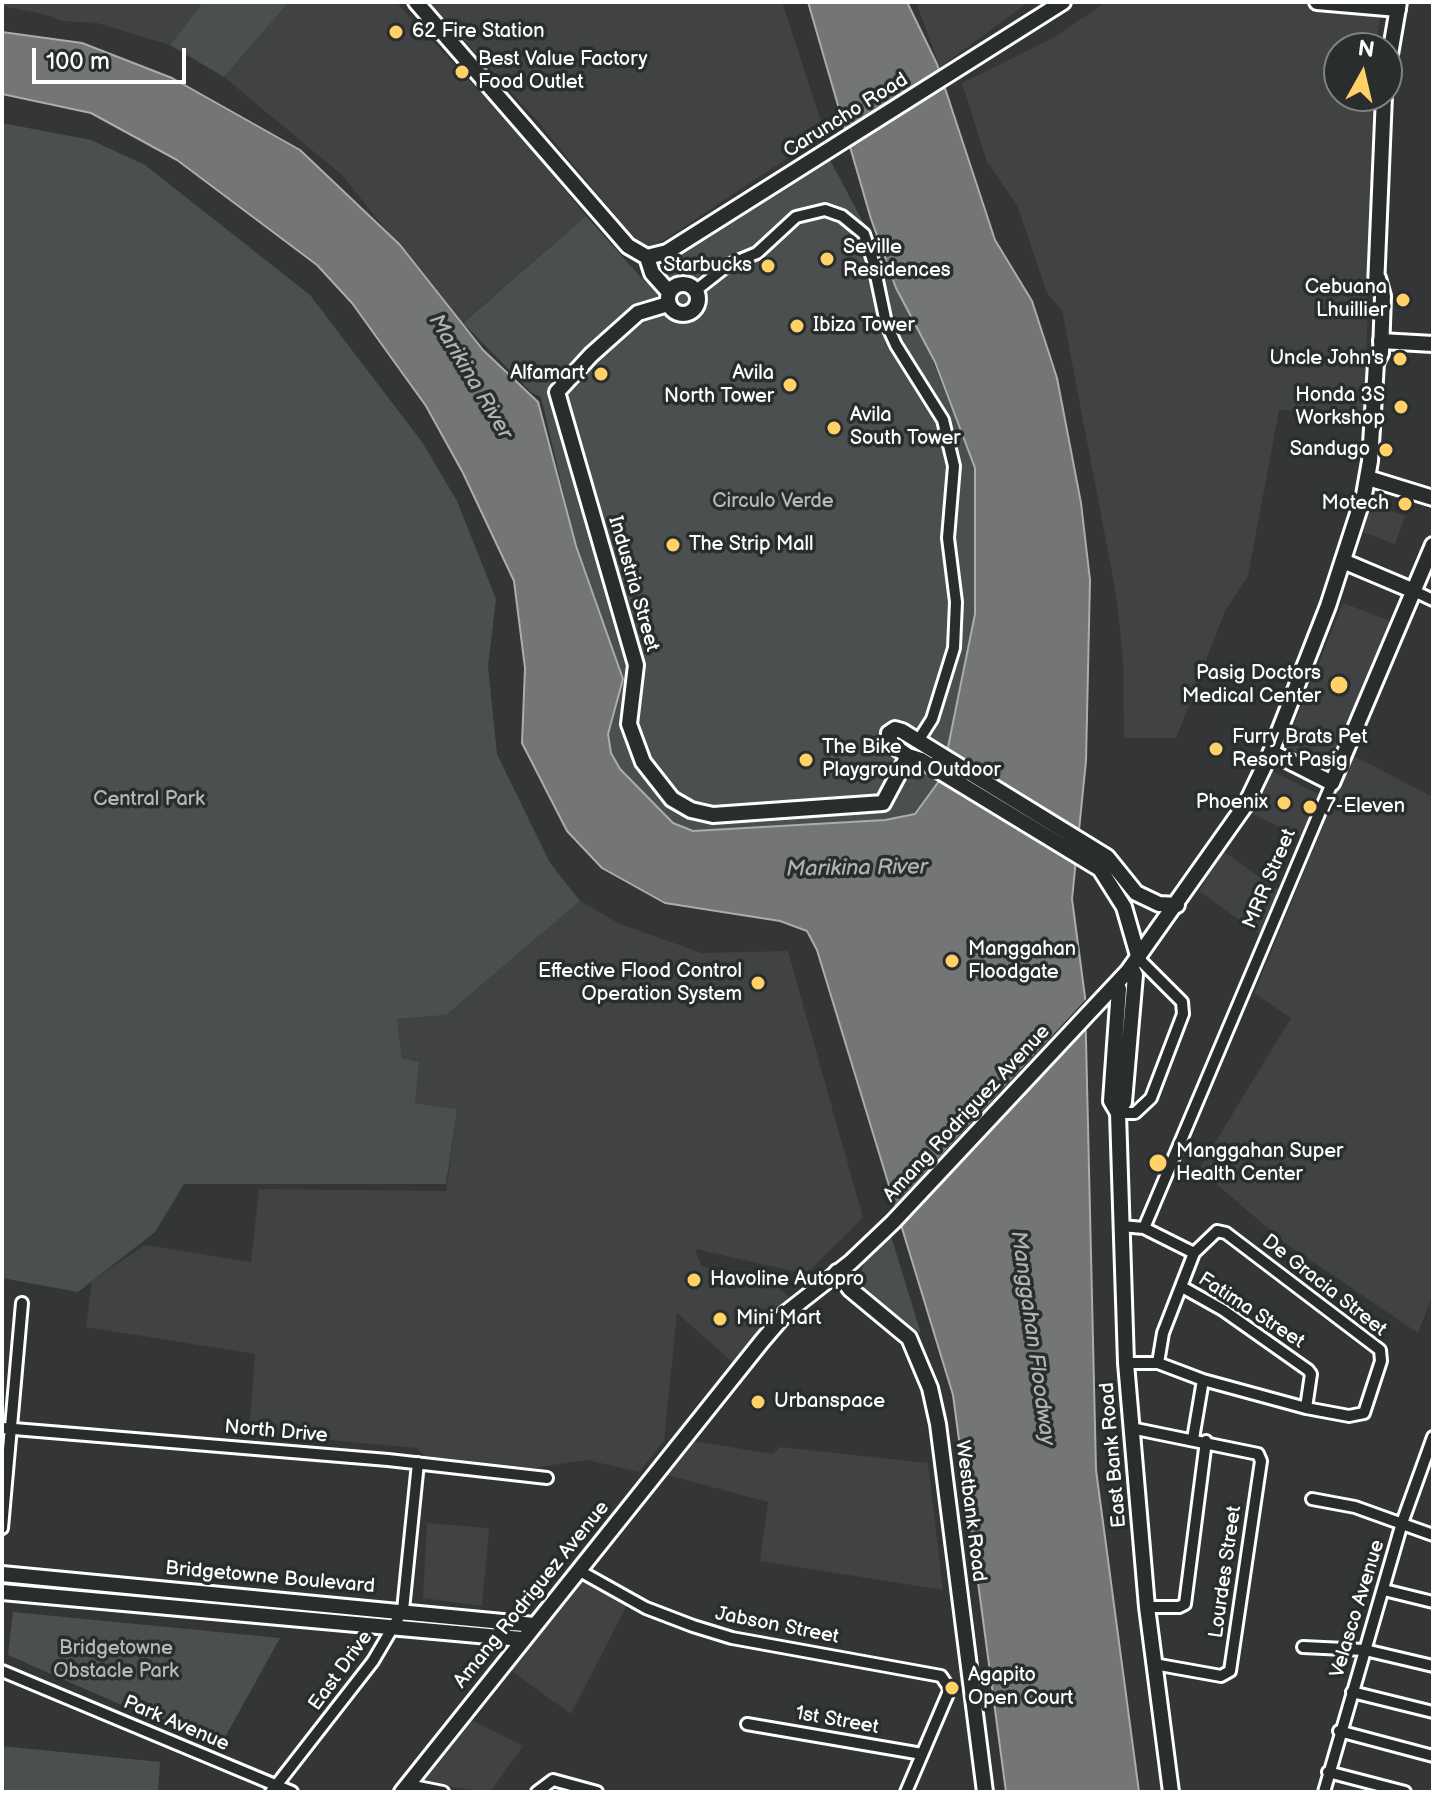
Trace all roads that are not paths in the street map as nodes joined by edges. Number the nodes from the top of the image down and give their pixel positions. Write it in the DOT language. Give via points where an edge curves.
graph roads {
  1 [pos="416,2"];
  2 [pos="1063,2"];
  3 [pos="1317,2"];
  4 [pos="1399,6"];
  5 [pos="1394,32"];
  6 [pos="1383,112"];
  7 [pos="647,257"];
  8 [pos="1378,278"];
  9 [pos="695,291"];
  10 [pos="669,298"];
  11 [pos="1381,341"];
  12 [pos="1433,344"];
  13 [pos="1376,363"];
  14 [pos="1368,478"];
  15 [pos="1433,498"];
  16 [pos="1433,545"];
  17 [pos="1343,561"];
  18 [pos="1414,591"];
  19 [pos="1433,600"];
  20 [pos="920,751"];
  21 [pos="1271,752"];
  22 [pos="1332,783"];
  23 [pos="1104,863"];
  24 [pos="1139,898"];
  25 [pos="1177,905"];
  26 [pos="1124,907"];
  27 [pos="1167,921"];
  28 [pos="1135,963"];
  29 [pos="1117,984"];
  30 [pos="1118,1113"];
  31 [pos="1121,1226"];
  32 [pos="1144,1228"];
  33 [pos="1194,1253"];
  34 [pos="837,1272"];
  35 [pos="1182,1287"];
  36 [pos="22,1303"];
  37 [pos="1126,1363"];
  38 [pos="1158,1363"];
  39 [pos="1203,1380"];
  40 [pos="1306,1408"];
  41 [pos="6,1428"];
  42 [pos="1131,1428"];
  43 [pos="1433,1437"];
  44 [pos="1193,1439"];
  45 [pos="1206,1441"];
  46 [pos="418,1463"];
  47 [pos="1421,1476"];
  48 [pos="547,1478"];
  49 [pos="1433,1484"];
  50 [pos="1312,1499"];
  51 [pos="1402,1523"];
  52 [pos="2,1528"];
  53 [pos="1433,1535"];
  54 [pos="578,1570"];
  55 [pos="2,1574"];
  56 [pos="1384,1590"];
  57 [pos="2,1592"];
  58 [pos="1433,1602"];
  59 [pos="1147,1607"];
  60 [pos="403,1610"];
  61 [pos="534,1625"];
  62 [pos="395,1627"];
  63 [pos="522,1639"];
  64 [pos="1303,1647"];
  65 [pos="1365,1650"];
  66 [pos="1154,1664"];
  67 [pos="1433,1666"];
  68 [pos="2,1671"];
  69 [pos="972,1687"];
  70 [pos="950,1689"];
  71 [pos="1352,1692"];
  72 [pos="1433,1712"];
  73 [pos="747,1724"];
  74 [pos="1339,1731"];
  75 [pos="922,1754"];
  76 [pos="1433,1756"];
  77 [pos="1328,1772"];
  78 [pos="405,1788"];
  79 [pos="274,1789"];
  80 [pos="292,1792"];
  81 [pos="443,1792"];
  82 [pos="537,1792"];
  83 [pos="597,1792"];
  84 [pos="906,1792"];
  85 [pos="985,1792"];
  86 [pos="1171,1792"];
  87 [pos="1324,1792"];
  88 [pos="1405,1792"];
  1 -- 7 [label="street" via="628,246"];
  2 -- 7 [label="street, Caruncho Road" via="667,252"];
  3 -- 4 [label="street"];
  4 -- 5 [label="street"];
  6 -- 8 [label="street, Amang Rodriguez Avenue"];
  7 -- 10 [label="street"];
  8 -- 11 [label="street, Amang Rodriguez Avenue" via="1383,296"];
  8 -- 13 [label="street, Amang Rodriguez Avenue"];
  9 -- 10 [label="street" via="684,284"];
  9 -- 10 [label="street" via="696,305 689,312 678,313"];
  9 -- 20 [label="street" via="728,265 757,253 796,217 825,210 864,234 886,323 943,420 953,457 948,538 955,633 944,685"];
  10 -- 20 [label="street, Industria Street" via="638,313 557,392 636,665 629,724 643,762 672,799 713,815 883,803"];
  11 -- 12 [label="street"];
  11 -- 13 [label="street, Amang Rodriguez Avenue"];
  13 -- 14 [label="street, Amang Rodriguez Avenue"];
  14 -- 15 [label="street"];
  14 -- 17 [label="street, Amang Rodriguez Avenue"];
  16 -- 18 [label="street, MRR Street"];
  17 -- 18 [label="street"];
  17 -- 21 [label="street, Amang Rodriguez Avenue"];
  18 -- 19 [label="street"];
  18 -- 22 [label="street, MRR Street"];
  20 -- 23 [label="street"];
  21 -- 22 [label="street"];
  21 -- 25 [label="street, Amang Rodriguez Avenue" via="1246,804"];
  22 -- 32 [label="street, MRR Street"];
  23 -- 24 [label="street"];
  23 -- 26 [label="street, East Bank Road"];
  24 -- 25 [label="street"];
  24 -- 26 [label="street"];
  24 -- 27 [label="street"];
  25 -- 27 [label="street, Amang Rodriguez Avenue"];
  26 -- 28 [label="street, East Bank Road"];
  27 -- 28 [label="street, Amang Rodriguez Avenue"];
  28 -- 29 [label="street, Amang Rodriguez Avenue"];
  28 -- 30 [label="street, East Bank Road" via="1124,1102"];
  28 -- 30 [label="street" via="1182,1002 1183,1014 1151,1098 1135,1113"];
  29 -- 30 [label="street, East Bank Road" via="1111,1101"];
  29 -- 34 [label="street, Amang Rodriguez Avenue" via="893,1222"];
  30 -- 31 [label="street, East Bank Road"];
  31 -- 32 [label="street"];
  31 -- 37 [label="street, East Bank Road"];
  32 -- 33 [label="street"];
  33 -- 35 [label="street"];
  33 -- 40 [label="street, De Gracia Street" via="1210,1234 1226,1233 1380,1350 1364,1413 1349,1416"];
  34 -- 54 [label="street, Amang Rodriguez Avenue" via="786,1313"];
  34 -- 69 [label="street, Westbank Road" via="909,1338 930,1388"];
  35 -- 38 [label="street" via="1163,1333"];
  35 -- 40 [label="street, Fatima Street" via="1308,1370"];
  36 -- 41 [label="street"];
  37 -- 38 [label="street"];
  37 -- 42 [label="street, East Bank Road"];
  38 -- 39 [label="street, De Gracia Street"];
  39 -- 40 [label="street, De Gracia Street"];
  39 -- 44 [label="street"];
  41 -- 46 [label="street, North Drive"];
  41 -- 52 [label="street"];
  42 -- 44 [label="street, Lourdes Street"];
  42 -- 59 [label="street, East Bank Road"];
  43 -- 47 [label="street, Velasco Avenue"];
  44 -- 45 [label="street, Lourdes Street"];
  45 -- 59 [label="street, Lourdes Street" via="1185,1604"];
  45 -- 66 [label="street, Lourdes Street" via="1258,1454 1261,1461 1230,1671 1221,1676"];
  46 -- 48 [label="street, North Drive"];
  46 -- 60 [label="street, East Drive"];
  47 -- 49 [label="street"];
  47 -- 51 [label="street, Velasco Avenue"];
  50 -- 51 [label="street"];
  51 -- 53 [label="street"];
  51 -- 56 [label="street, Velasco Avenue"];
  54 -- 61 [label="street, Amang Rodriguez Avenue"];
  54 -- 70 [label="street, Jabson Street" via="646,1608 693,1626 732,1638 941,1676"];
  55 -- 60 [label="street, Bridgetowne Boulevard"];
  56 -- 58 [label="street"];
  56 -- 65 [label="street, Velasco Avenue"];
  57 -- 62 [label="street, Bridgetowne Boulevard"];
  59 -- 66 [label="street, East Bank Road"];
  60 -- 61 [label="street, Bridgetowne Boulevard"];
  60 -- 62 [label="street, East Drive"];
  61 -- 63 [label="street, Amang Rodriguez Avenue"];
  62 -- 63 [label="street, Bridgetowne Boulevard"];
  62 -- 79 [label="street, East Drive"];
  63 -- 78 [label="street, Amang Rodriguez Avenue"];
  64 -- 65 [label="street"];
  65 -- 67 [label="street"];
  65 -- 71 [label="street, Velasco Avenue"];
  66 -- 86 [label="street, East Bank Road"];
  68 -- 79 [label="street, Park Avenue"];
  69 -- 70 [label="street"];
  69 -- 85 [label="street, Westbank Road"];
  70 -- 75 [label="street"];
  71 -- 72 [label="street"];
  71 -- 74 [label="street, Velasco Avenue"];
  73 -- 75 [label="street, 1st Street"];
  74 -- 76 [label="street"];
  74 -- 77 [label="street, Velasco Avenue"];
  75 -- 84 [label="street"];
  77 -- 87 [label="street, Velasco Avenue"];
  77 -- 88 [label="street"];
  78 -- 81 [label="street"];
  79 -- 80 [label="street, Park Avenue"];
  82 -- 83 [label="street" via="553,1780"];
}
